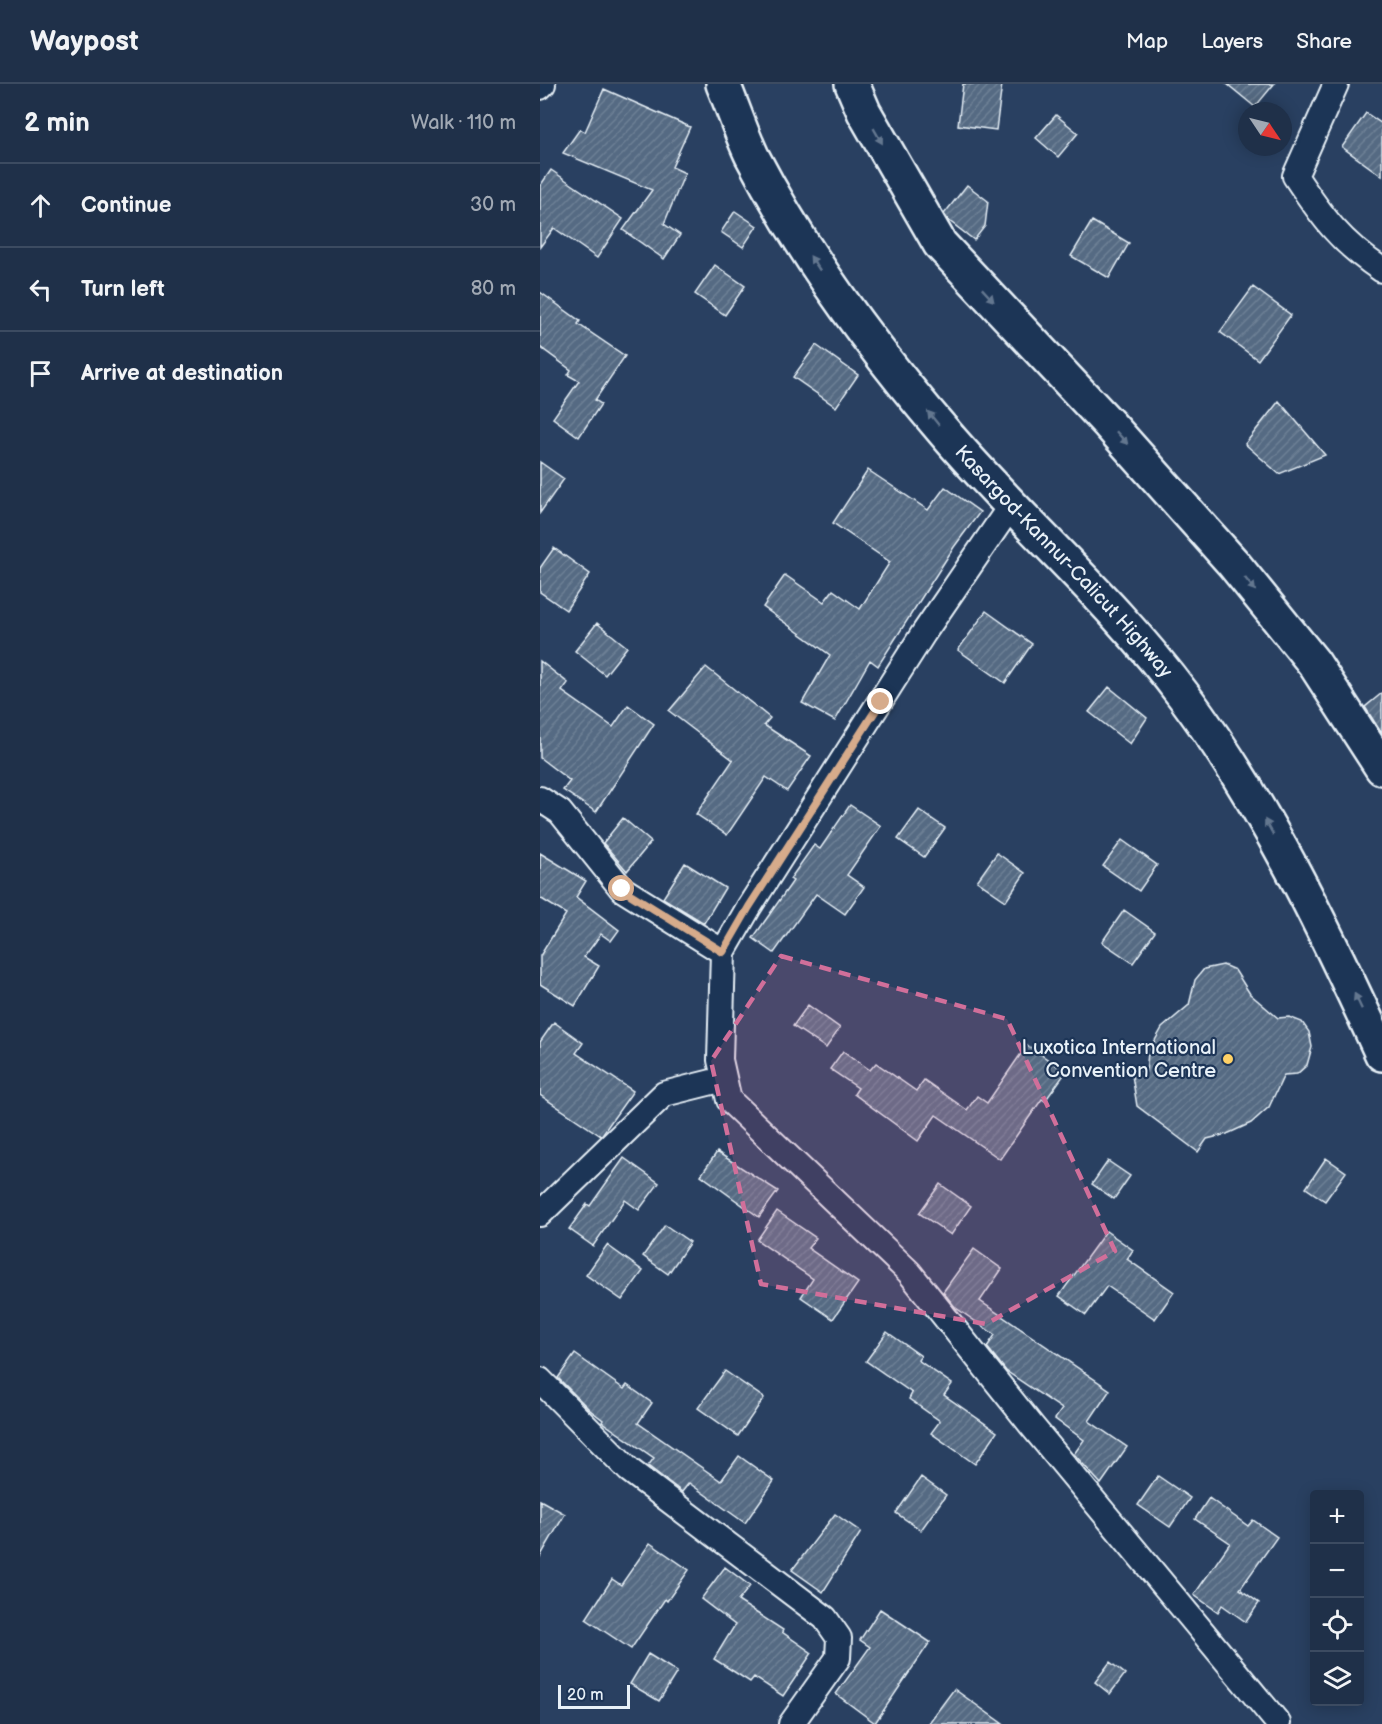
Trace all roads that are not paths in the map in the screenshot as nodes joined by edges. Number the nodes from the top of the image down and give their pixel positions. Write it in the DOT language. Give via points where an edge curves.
graph roads {
  1 [pos="723,84"];
  2 [pos="852,84"];
  3 [pos="1336,84"];
  4 [pos="1382,270"];
  5 [pos="1012,504"];
  6 [pos="1382,768"];
  7 [pos="540,799"];
  8 [pos="723,952"];
  9 [pos="1382,1054"];
  10 [pos="724,1079"];
  11 [pos="540,1214"];
  12 [pos="540,1380"];
  13 [pos="791,1724"];
  14 [pos="1277,1724"];
  15 [pos="1285,1724"];
  5 -- 1 [label="highway, Kasargod-Kannur-Calicut Highway, one-way" via="945,434 852,319 797,236 751,153"];
  2 -- 6 [label="highway, one-way" via="940,244 1233,563 1314,663"];
  3 -- 4 [label="street" via="1295,176 1331,229"];
  5 -- 8 [label="street" via="923,634"];
  9 -- 5 [label="highway, Kasargod-Kannur-Calicut Highway, one-way" via="1298,878 1246,785 1184,695"];
  7 -- 8 [label="street" via="560,812 622,889"];
  8 -- 10 [label="street" via="720,1060"];
  10 -- 11 [label="street" via="664,1094"];
  10 -- 14 [label="street" via="729,1100 909,1272"];
  12 -- 13 [label="street" via="629,1470 825,1618 839,1638 838,1658"];
  14 -- 15 [label="street"];
}
